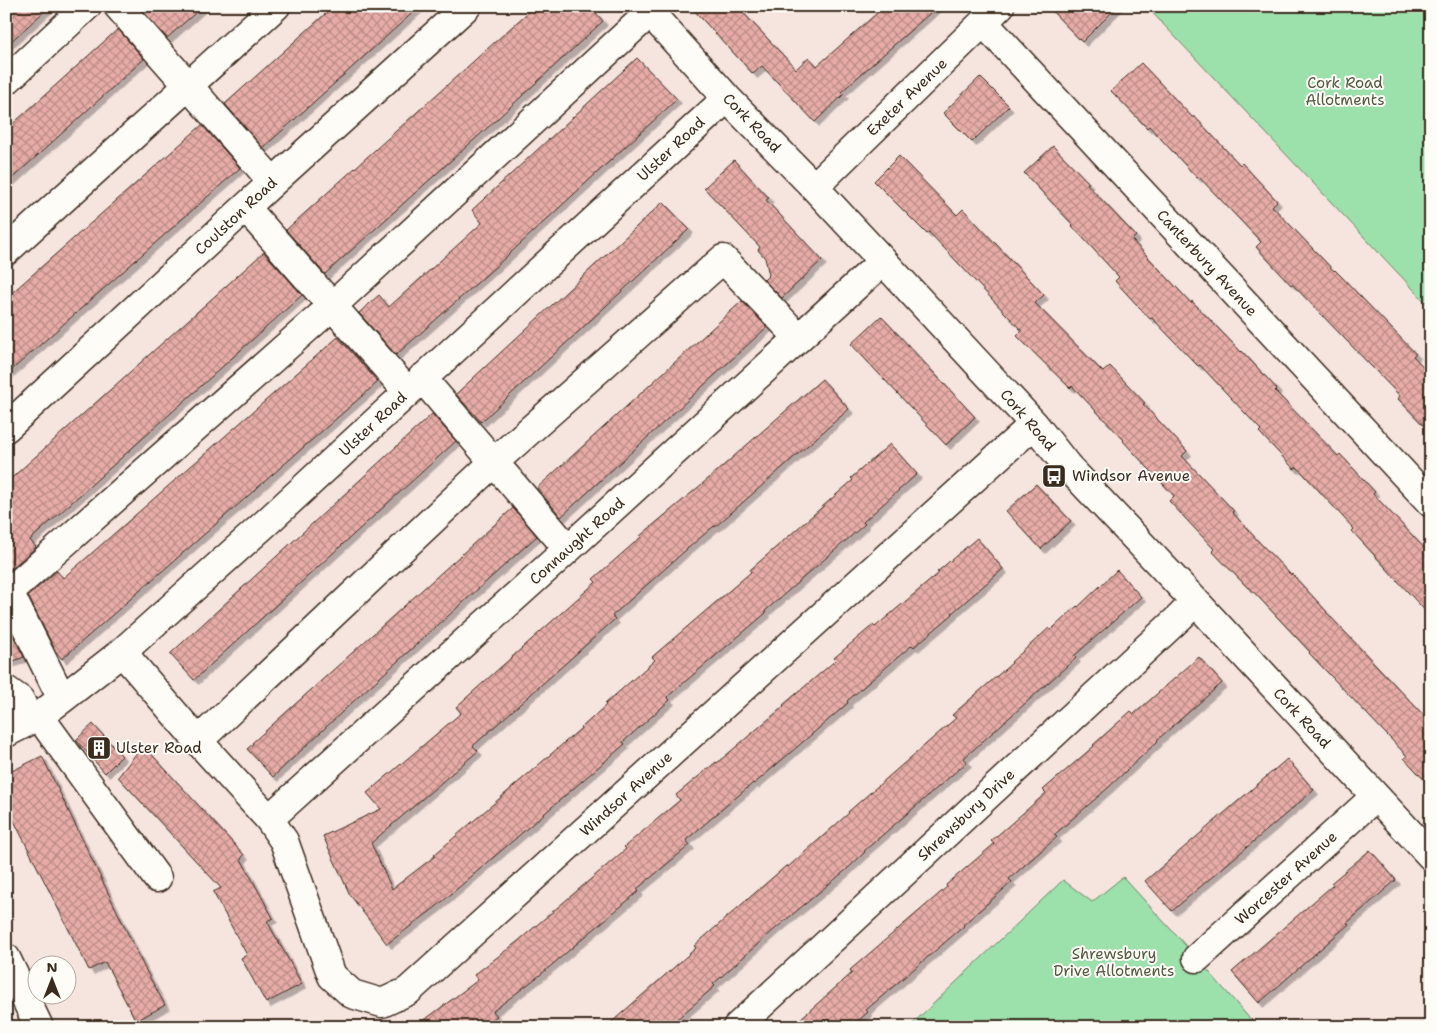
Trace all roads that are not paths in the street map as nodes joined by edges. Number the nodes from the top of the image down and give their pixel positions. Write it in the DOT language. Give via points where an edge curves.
graph roads {
  1 [pos="87,6"];
  2 [pos="118,6"];
  3 [pos="276,6"];
  4 [pos="467,6"];
  5 [pos="650,9"];
  6 [pos="992,15"];
  7 [pos="6,81"];
  8 [pos="188,86"];
  9 [pos="727,98"];
  10 [pos="273,182"];
  11 [pos="814,188"];
  12 [pos="246,208"];
  13 [pos="6,251"];
  14 [pos="883,261"];
  15 [pos="332,307"];
  16 [pos="799,338"];
  17 [pos="415,385"];
  18 [pos="11,414"];
  19 [pos="1034,424"];
  20 [pos="494,462"];
  21 [pos="1431,503"];
  22 [pos="568,549"];
  23 [pos="8,589"];
  24 [pos="1195,601"];
  25 [pos="122,652"];
  26 [pos="6,690"];
  27 [pos="62,699"];
  28 [pos="35,718"];
  29 [pos="6,734"];
  30 [pos="198,741"];
  31 [pos="1375,797"];
  32 [pos="268,819"];
  33 [pos="1431,856"];
  34 [pos="157,878"];
  35 [pos="6,958"];
  36 [pos="1197,958"];
  37 [pos="39,1027"];
  38 [pos="737,1027"];
  1 -- 7 [label="street"];
  2 -- 8 [label="street"];
  3 -- 8 [label="street"];
  4 -- 10 [label="street, Coulston Road"];
  5 -- 9 [label="street, Cork Road"];
  5 -- 15 [label="street"];
  6 -- 11 [label="street, Exeter Avenue"];
  6 -- 21 [label="street, Canterbury Avenue"];
  8 -- 10 [label="street"];
  8 -- 13 [label="street"];
  9 -- 11 [label="street, Cork Road"];
  9 -- 17 [label="street, Ulster Road"];
  10 -- 12 [label="street, Coulston Road"];
  11 -- 14 [label="street, Cork Road"];
  12 -- 15 [label="street"];
  12 -- 18 [label="street, Coulston Road"];
  14 -- 16 [label="street, Connaught Road"];
  14 -- 19 [label="street, Cork Road"];
  15 -- 17 [label="street"];
  15 -- 23 [label="street"];
  16 -- 20 [label="street" via="723,259"];
  16 -- 22 [label="street, Connaught Road"];
  17 -- 20 [label="street"];
  17 -- 25 [label="street, Ulster Road"];
  19 -- 24 [label="street, Cork Road" via="1068,467"];
  19 -- 32 [label="street, Windsor Avenue" via="408,991 382,1002 352,994 332,976 284,841"];
  20 -- 22 [label="street"];
  20 -- 30 [label="street"];
  22 -- 32 [label="street, Connaught Road"];
  23 -- 27 [label="street"];
  24 -- 31 [label="street, Cork Road"];
  24 -- 38 [label="street, Shrewsbury Drive"];
  25 -- 27 [label="street, Ulster Road"];
  25 -- 30 [label="street, Windsor Avenue"];
  26 -- 28 [label="street" via="20,700"];
  27 -- 28 [label="street, Ulster Road"];
  28 -- 29 [label="street, Ulster Road"];
  28 -- 34 [label="street"];
  30 -- 32 [label="street, Windsor Avenue"];
  31 -- 33 [label="street, Cork Road"];
  31 -- 36 [label="street, Worcester Avenue"];
  35 -- 37 [label="street"];
}
